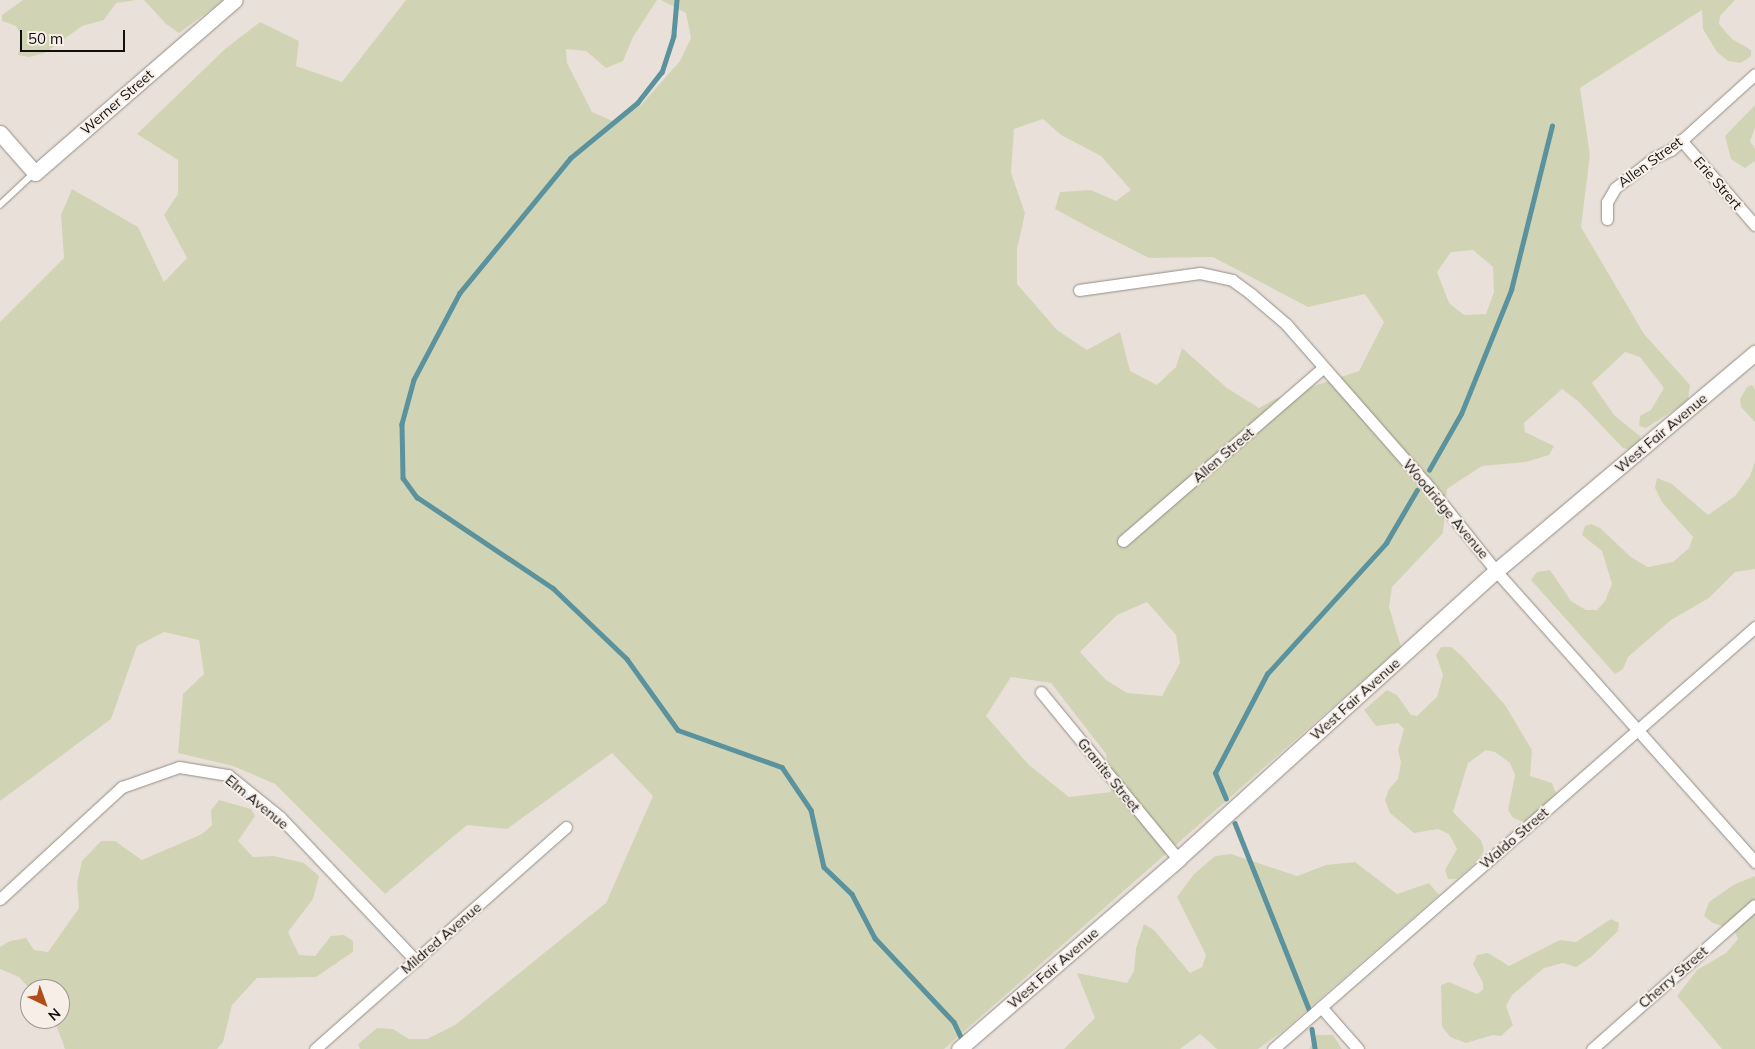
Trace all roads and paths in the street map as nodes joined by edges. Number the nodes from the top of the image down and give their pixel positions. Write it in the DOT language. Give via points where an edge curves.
graph roads {
  1 [pos="235,0"];
  2 [pos="1755,74"];
  3 [pos="0,134"];
  4 [pos="1681,140"];
  5 [pos="35,173"];
  6 [pos="0,205"];
  7 [pos="1607,219"];
  8 [pos="1755,225"];
  9 [pos="1079,290"];
  10 [pos="1755,353"];
  11 [pos="1323,368"];
  12 [pos="1123,541"];
  13 [pos="1496,571"];
  14 [pos="1755,627"];
  15 [pos="1041,692"];
  16 [pos="1637,730"];
  17 [pos="566,827"];
  18 [pos="1178,858"];
  19 [pos="1755,862"];
  20 [pos="0,899"];
  21 [pos="1755,905"];
  22 [pos="416,960"];
  23 [pos="1321,1007"];
  24 [pos="315,1049"];
  25 [pos="959,1049"];
  26 [pos="1273,1049"];
  27 [pos="1358,1049"];
  28 [pos="1592,1049"];
  1 -- 5 [label="street, Werner Street"];
  2 -- 4 [label="street, Allen Street"];
  3 -- 5 [label="street"];
  4 -- 7 [label="street, Allen Street" via="1615,188 1606,202"];
  4 -- 8 [label="street, Erie Strert"];
  5 -- 6 [label="lane, Werner Street"];
  9 -- 11 [label="street, Woodridge Avenue" via="1200,273 1232,280 1286,324"];
  10 -- 13 [label="street, West Fair Avenue"];
  11 -- 12 [label="street, Allen Street"];
  11 -- 13 [label="street, Woodridge Avenue" via="1425,482"];
  13 -- 16 [label="street, Woodridge Avenue"];
  13 -- 18 [label="street, West Fair Avenue"];
  14 -- 16 [label="street, Waldo Street"];
  15 -- 18 [label="street, Granite Street"];
  16 -- 19 [label="street, Woodridge Avenue"];
  16 -- 23 [label="street, Waldo Street"];
  17 -- 22 [label="street, Mildred Avenue"];
  18 -- 25 [label="street, West Fair Avenue"];
  20 -- 22 [label="street, Elm Avenue" via="122,787 179,767 228,775 280,817"];
  21 -- 28 [label="street, Cherry Street"];
  22 -- 24 [label="street, Mildred Avenue"];
  23 -- 26 [label="street, Waldo Street"];
  23 -- 27 [label="street"];
}
